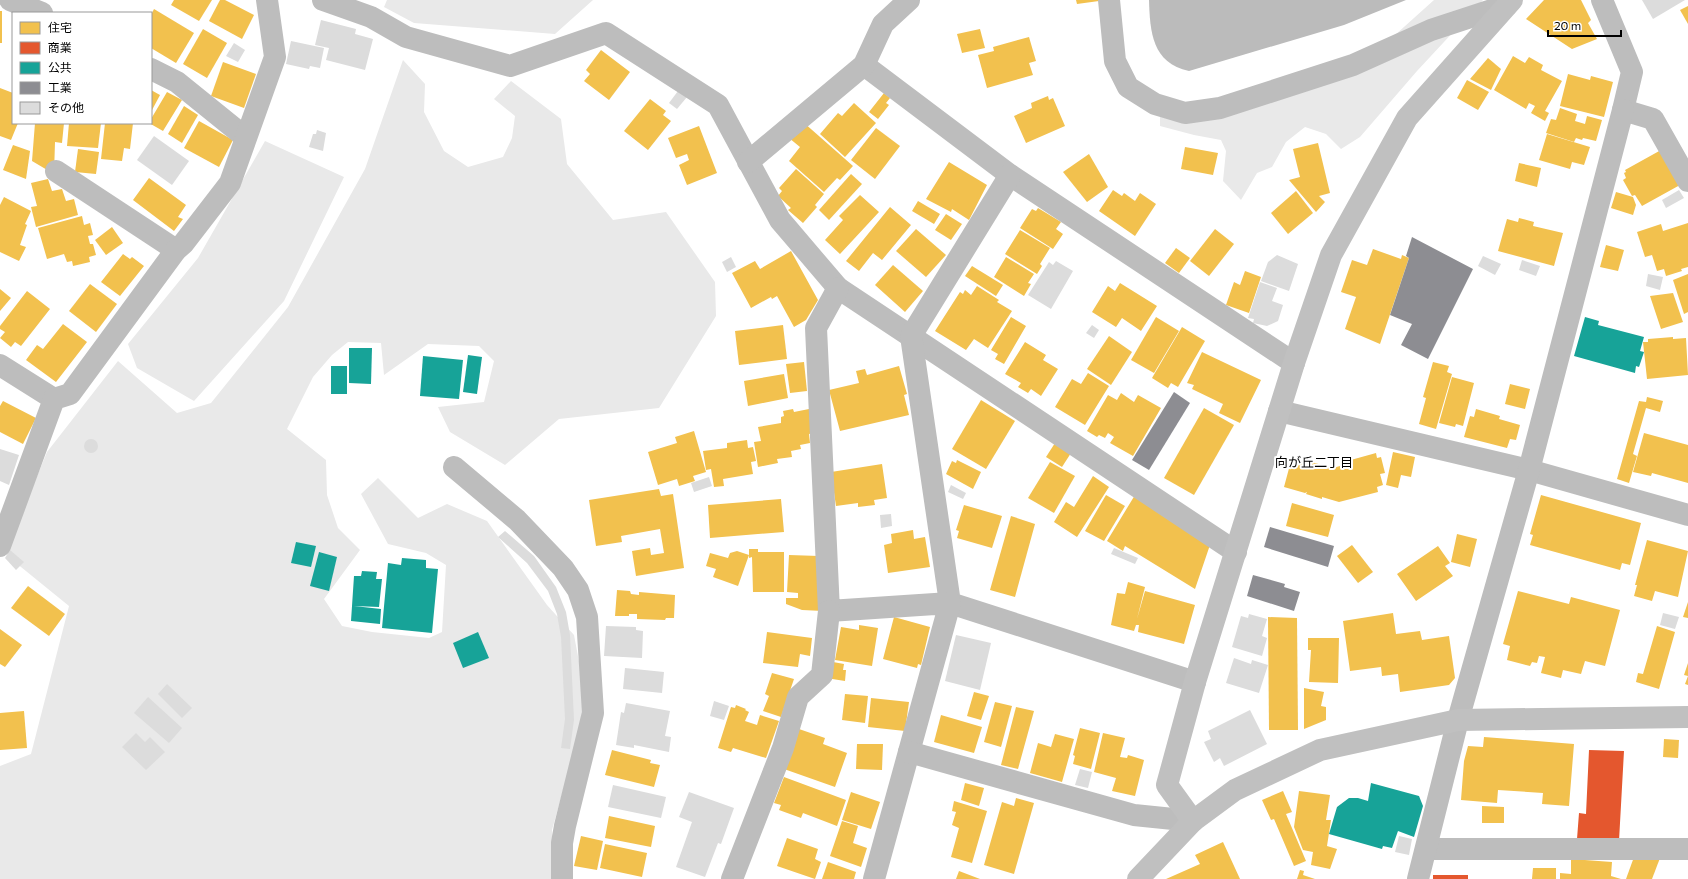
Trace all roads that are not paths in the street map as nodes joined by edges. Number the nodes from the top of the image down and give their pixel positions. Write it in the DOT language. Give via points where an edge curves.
graph roads {
  1 [pos="10,0"];
  2 [pos="267,0"];
  3 [pos="323,0"];
  4 [pos="909,0"];
  5 [pos="1109,0"];
  6 [pos="1602,0"];
  7 [pos="1509,3"];
  8 [pos="40,12"];
  9 [pos="864,65"];
  10 [pos="152,70"];
  11 [pos="1622,110"];
  12 [pos="245,137"];
  13 [pos="748,162"];
  14 [pos="56,171"];
  15 [pos="1010,175"];
  16 [pos="1688,181"];
  17 [pos="176,250"];
  18 [pos="838,288"];
  19 [pos="911,336"];
  20 [pos="1294,363"];
  21 [pos="0,365"];
  22 [pos="54,399"];
  23 [pos="1280,411"];
  24 [pos="454,467"];
  25 [pos="1529,470"];
  26 [pos="1688,515"];
  27 [pos="0,546"];
  28 [pos="1236,552"];
  29 [pos="950,603"];
  30 [pos="829,611"];
  31 [pos="1195,682"];
  32 [pos="1688,717"];
  33 [pos="1458,720"];
  34 [pos="909,752"];
  35 [pos="1193,821"];
  36 [pos="1426,849"];
  37 [pos="1688,849"];
  38 [pos="562,879"];
  39 [pos="732,879"];
  40 [pos="874,879"];
  41 [pos="1138,879"];
  42 [pos="1418,879"];
  1 -- 8 [label="street"];
  2 -- 12 [label="street" via="275,57"];
  3 -- 13 [label="street" via="371,17 406,37 510,66 606,33 718,105"];
  4 -- 9 [label="street" via="883,24"];
  5 -- 7 [label="street" via="1115,61 1128,87 1155,104 1185,113 1220,108 1353,65 1431,30"];
  6 -- 11 [label="street" via="1632,72"];
  7 -- 20 [label="street" via="1407,118 1330,255"];
  9 -- 13 [label="street"];
  9 -- 15 [label="street"];
  10 -- 12 [label="street" via="177,82"];
  11 -- 16 [label="street" via="1653,119"];
  11 -- 25 [label="street"];
  12 -- 17 [label="street" via="230,183"];
  13 -- 18 [label="street" via="780,220"];
  14 -- 17 [label="street"];
  15 -- 19 [label="street"];
  15 -- 20 [label="street"];
  17 -- 22 [label="street" via="70,394"];
  18 -- 19 [label="street"];
  18 -- 30 [label="street" via="816,328"];
  19 -- 28 [label="street"];
  19 -- 29 [label="street"];
  20 -- 23 [label="street"];
  21 -- 22 [label="street"];
  22 -- 27 [label="street"];
  23 -- 25 [label="street"];
  23 -- 28 [label="street"];
  24 -- 38 [label="street" via="517,520 563,568 578,590 587,617 594,713 565,826 562,842"];
  25 -- 26 [label="street"];
  25 -- 33 [label="street"];
  28 -- 31 [label="street"];
  29 -- 30 [label="street"];
  29 -- 31 [label="street"];
  29 -- 34 [label="street"];
  30 -- 39 [label="street" via="822,676 798,697 783,748"];
  31 -- 35 [label="street" via="1168,785"];
  32 -- 33 [label="street"];
  33 -- 35 [label="street" via="1320,750 1235,790"];
  33 -- 36 [label="street"];
  34 -- 35 [label="street" via="1134,815"];
  34 -- 40 [label="street"];
  35 -- 41 [label="street"];
  36 -- 37 [label="street"];
  36 -- 42 [label="street"];
}
